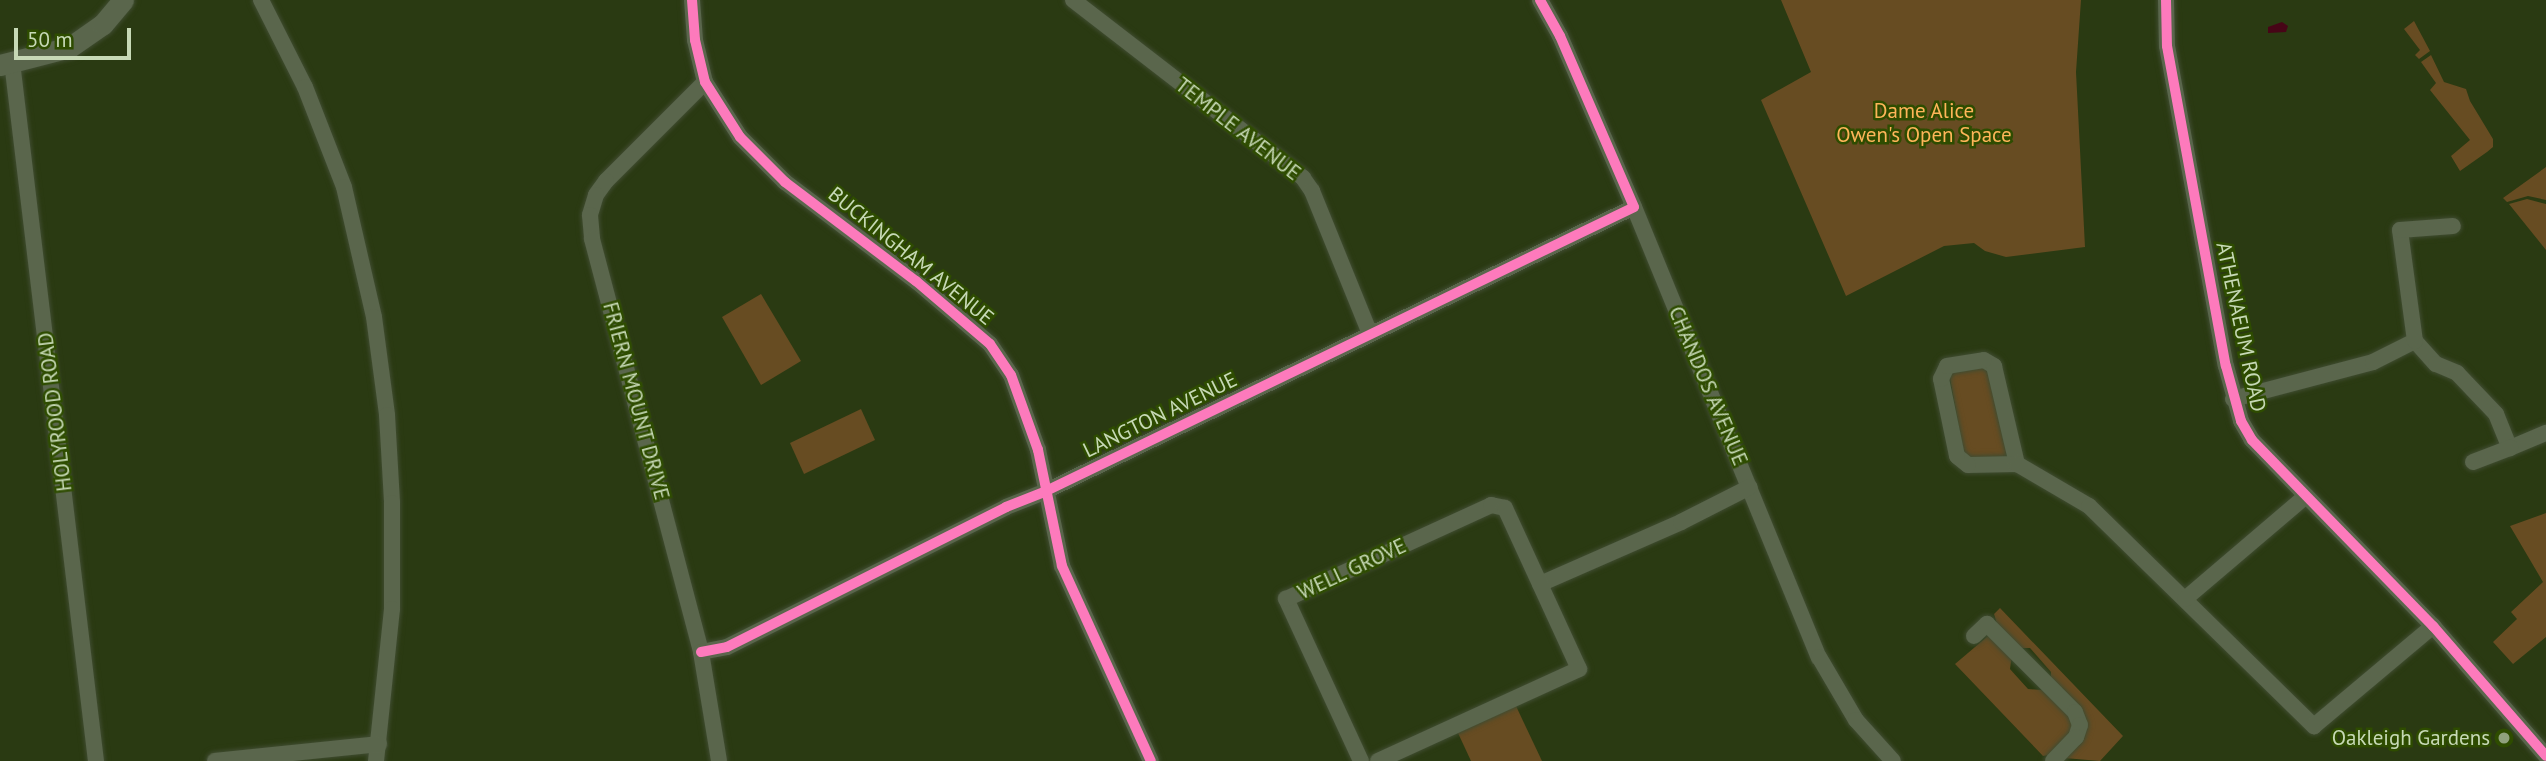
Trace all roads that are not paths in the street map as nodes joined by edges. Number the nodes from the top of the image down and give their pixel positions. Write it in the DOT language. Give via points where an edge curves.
graph roads {
  1 [pos="123,0"];
  2 [pos="261,0"];
  3 [pos="692,0"];
  4 [pos="1073,0"];
  5 [pos="1540,0"];
  6 [pos="2166,0"];
  7 [pos="6,64"];
  8 [pos="705,82"];
  9 [pos="1634,207"];
  10 [pos="2453,226"];
  11 [pos="1370,334"];
  12 [pos="2415,341"];
  13 [pos="2233,398"];
  14 [pos="2546,433"];
  15 [pos="2510,447"];
  16 [pos="2473,462"];
  17 [pos="2017,464"];
  18 [pos="1750,487"];
  19 [pos="1044,492"];
  20 [pos="2306,496"];
  21 [pos="1540,584"];
  22 [pos="2185,599"];
  23 [pos="2433,626"];
  24 [pos="1974,636"];
  25 [pos="701,652"];
  26 [pos="379,744"];
  27 [pos="2546,756"];
  28 [pos="96,761"];
  29 [pos="215,761"];
  30 [pos="376,761"];
  31 [pos="719,761"];
  32 [pos="1151,761"];
  33 [pos="1361,761"];
  34 [pos="1378,761"];
  35 [pos="1893,761"];
  36 [pos="2053,761"];
  1 -- 7 [label="street" via="103,24 70,47"];
  2 -- 26 [label="street" via="305,87 344,187 374,317 392,503 391,609"];
  3 -- 8 [label="street, BUCKINGHAM AVENUE"];
  4 -- 11 [label="street, TEMPLE AVENUE" via="1303,178"];
  5 -- 9 [label="street, CHANDOS AVENUE"];
  6 -- 13 [label="street, ATHENAEUM ROAD" via="2167,46"];
  7 -- 28 [label="street, HOLYROOD ROAD"];
  8 -- 19 [label="street, BUCKINGHAM AVENUE" via="740,137 785,182 916,281 990,344 1011,375 1038,450"];
  8 -- 25 [label="street, FRIERN MOUNT DRIVE" via="606,181 590,215 592,239"];
  9 -- 11 [label="street, LANGTON AVENUE"];
  9 -- 18 [label="street, CHANDOS AVENUE"];
  10 -- 12 [label="street" via="2400,230"];
  11 -- 19 [label="street, LANGTON AVENUE"];
  12 -- 13 [label="street" via="2373,362"];
  12 -- 15 [label="street" via="2436,364 2456,373 2496,414"];
  13 -- 20 [label="street, ATHENAEUM ROAD" via="2252,440"];
  14 -- 15 [label="street"];
  15 -- 16 [label="street"];
  17 -- 17 [label="street" via="1968,465 1957,456 1941,379 1947,366 1984,360 1994,366"];
  17 -- 22 [label="street" via="2089,506"];
  18 -- 21 [label="street"];
  18 -- 35 [label="street, CHANDOS AVENUE" via="1819,657 1856,720"];
  19 -- 25 [label="street, LANGTON AVENUE" via="727,647"];
  19 -- 32 [label="street, BUCKINGHAM AVENUE" via="1062,566"];
  20 -- 22 [label="street"];
  20 -- 23 [label="street, ATHENAEUM ROAD"];
  21 -- 33 [label="street, WELL GROVE" via="1504,508 1491,505 1286,599"];
  21 -- 34 [label="street, WELL GROVE" via="1579,669"];
  22 -- 23 [label="street" via="2314,726"];
  23 -- 27 [label="street, ATHENAEUM ROAD"];
  24 -- 36 [label="street" via="1987,624 2075,712 2080,724 2076,737"];
  25 -- 31 [label="street, FRIERN MOUNT DRIVE"];
  26 -- 29 [label="street"];
  26 -- 30 [label="street"];
}
